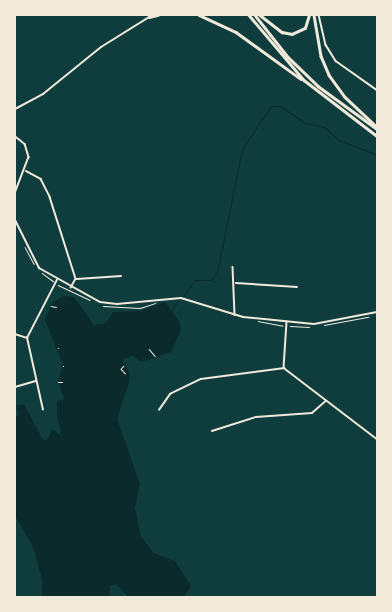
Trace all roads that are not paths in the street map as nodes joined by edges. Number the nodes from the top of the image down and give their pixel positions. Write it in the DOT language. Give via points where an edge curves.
graph roads {
  1 [pos="153,15"];
  2 [pos="158,15"];
  3 [pos="199,15"];
  4 [pos="249,15"];
  5 [pos="256,15"];
  6 [pos="260,15"];
  7 [pos="309,15"];
  8 [pos="314,15"];
  9 [pos="319,15"];
  10 [pos="149,17"];
  11 [pos="377,90"];
  12 [pos="320,94"];
  13 [pos="15,109"];
  14 [pos="377,128"];
  15 [pos="15,136"];
  16 [pos="377,136"];
  17 [pos="26,171"];
  18 [pos="15,193"];
  19 [pos="15,220"];
  20 [pos="233,267"];
  21 [pos="121,276"];
  22 [pos="76,279"];
  23 [pos="57,280"];
  24 [pos="236,283"];
  25 [pos="297,287"];
  26 [pos="72,288"];
  27 [pos="377,312"];
  28 [pos="235,315"];
  29 [pos="287,322"];
  30 [pos="15,334"];
  31 [pos="27,338"];
  32 [pos="284,368"];
  33 [pos="36,381"];
  34 [pos="15,387"];
  35 [pos="326,401"];
  36 [pos="43,410"];
  37 [pos="159,410"];
  38 [pos="212,431"];
  39 [pos="377,439"];
  1 -- 10 [label="main road"];
  2 -- 10 [label="highway"];
  3 -- 12 [label="highway" via="224,25 265,51"];
  4 -- 12 [label="highway" via="276,51"];
  5 -- 14 [label="highway" via="288,57 318,86"];
  6 -- 7 [label="highway" via="282,32 292,34 306,28"];
  8 -- 14 [label="highway" via="321,56 329,75 345,98"];
  9 -- 11 [label="street" via="326,45 336,61"];
  10 -- 13 [label="main road" via="101,47 43,94"];
  12 -- 16 [label="highway"];
  15 -- 17 [label="street" via="28,152"];
  17 -- 18 [label="street"];
  17 -- 22 [label="street" via="38,176 48,191"];
  19 -- 23 [label="main road" via="32,259"];
  20 -- 24 [label="street"];
  21 -- 22 [label="street"];
  22 -- 26 [label="street"];
  23 -- 26 [label="main road"];
  23 -- 31 [label="street"];
  24 -- 25 [label="street"];
  24 -- 28 [label="street"];
  26 -- 28 [label="main road" via="106,303 181,298"];
  27 -- 29 [label="main road" via="329,323"];
  28 -- 29 [label="main road"];
  29 -- 32 [label="street"];
  30 -- 31 [label="street"];
  31 -- 33 [label="street"];
  32 -- 35 [label="street"];
  32 -- 37 [label="street" via="201,379 170,394"];
  33 -- 34 [label="street"];
  33 -- 36 [label="street"];
  35 -- 38 [label="street" via="312,413 256,417"];
  35 -- 39 [label="street"];
}
